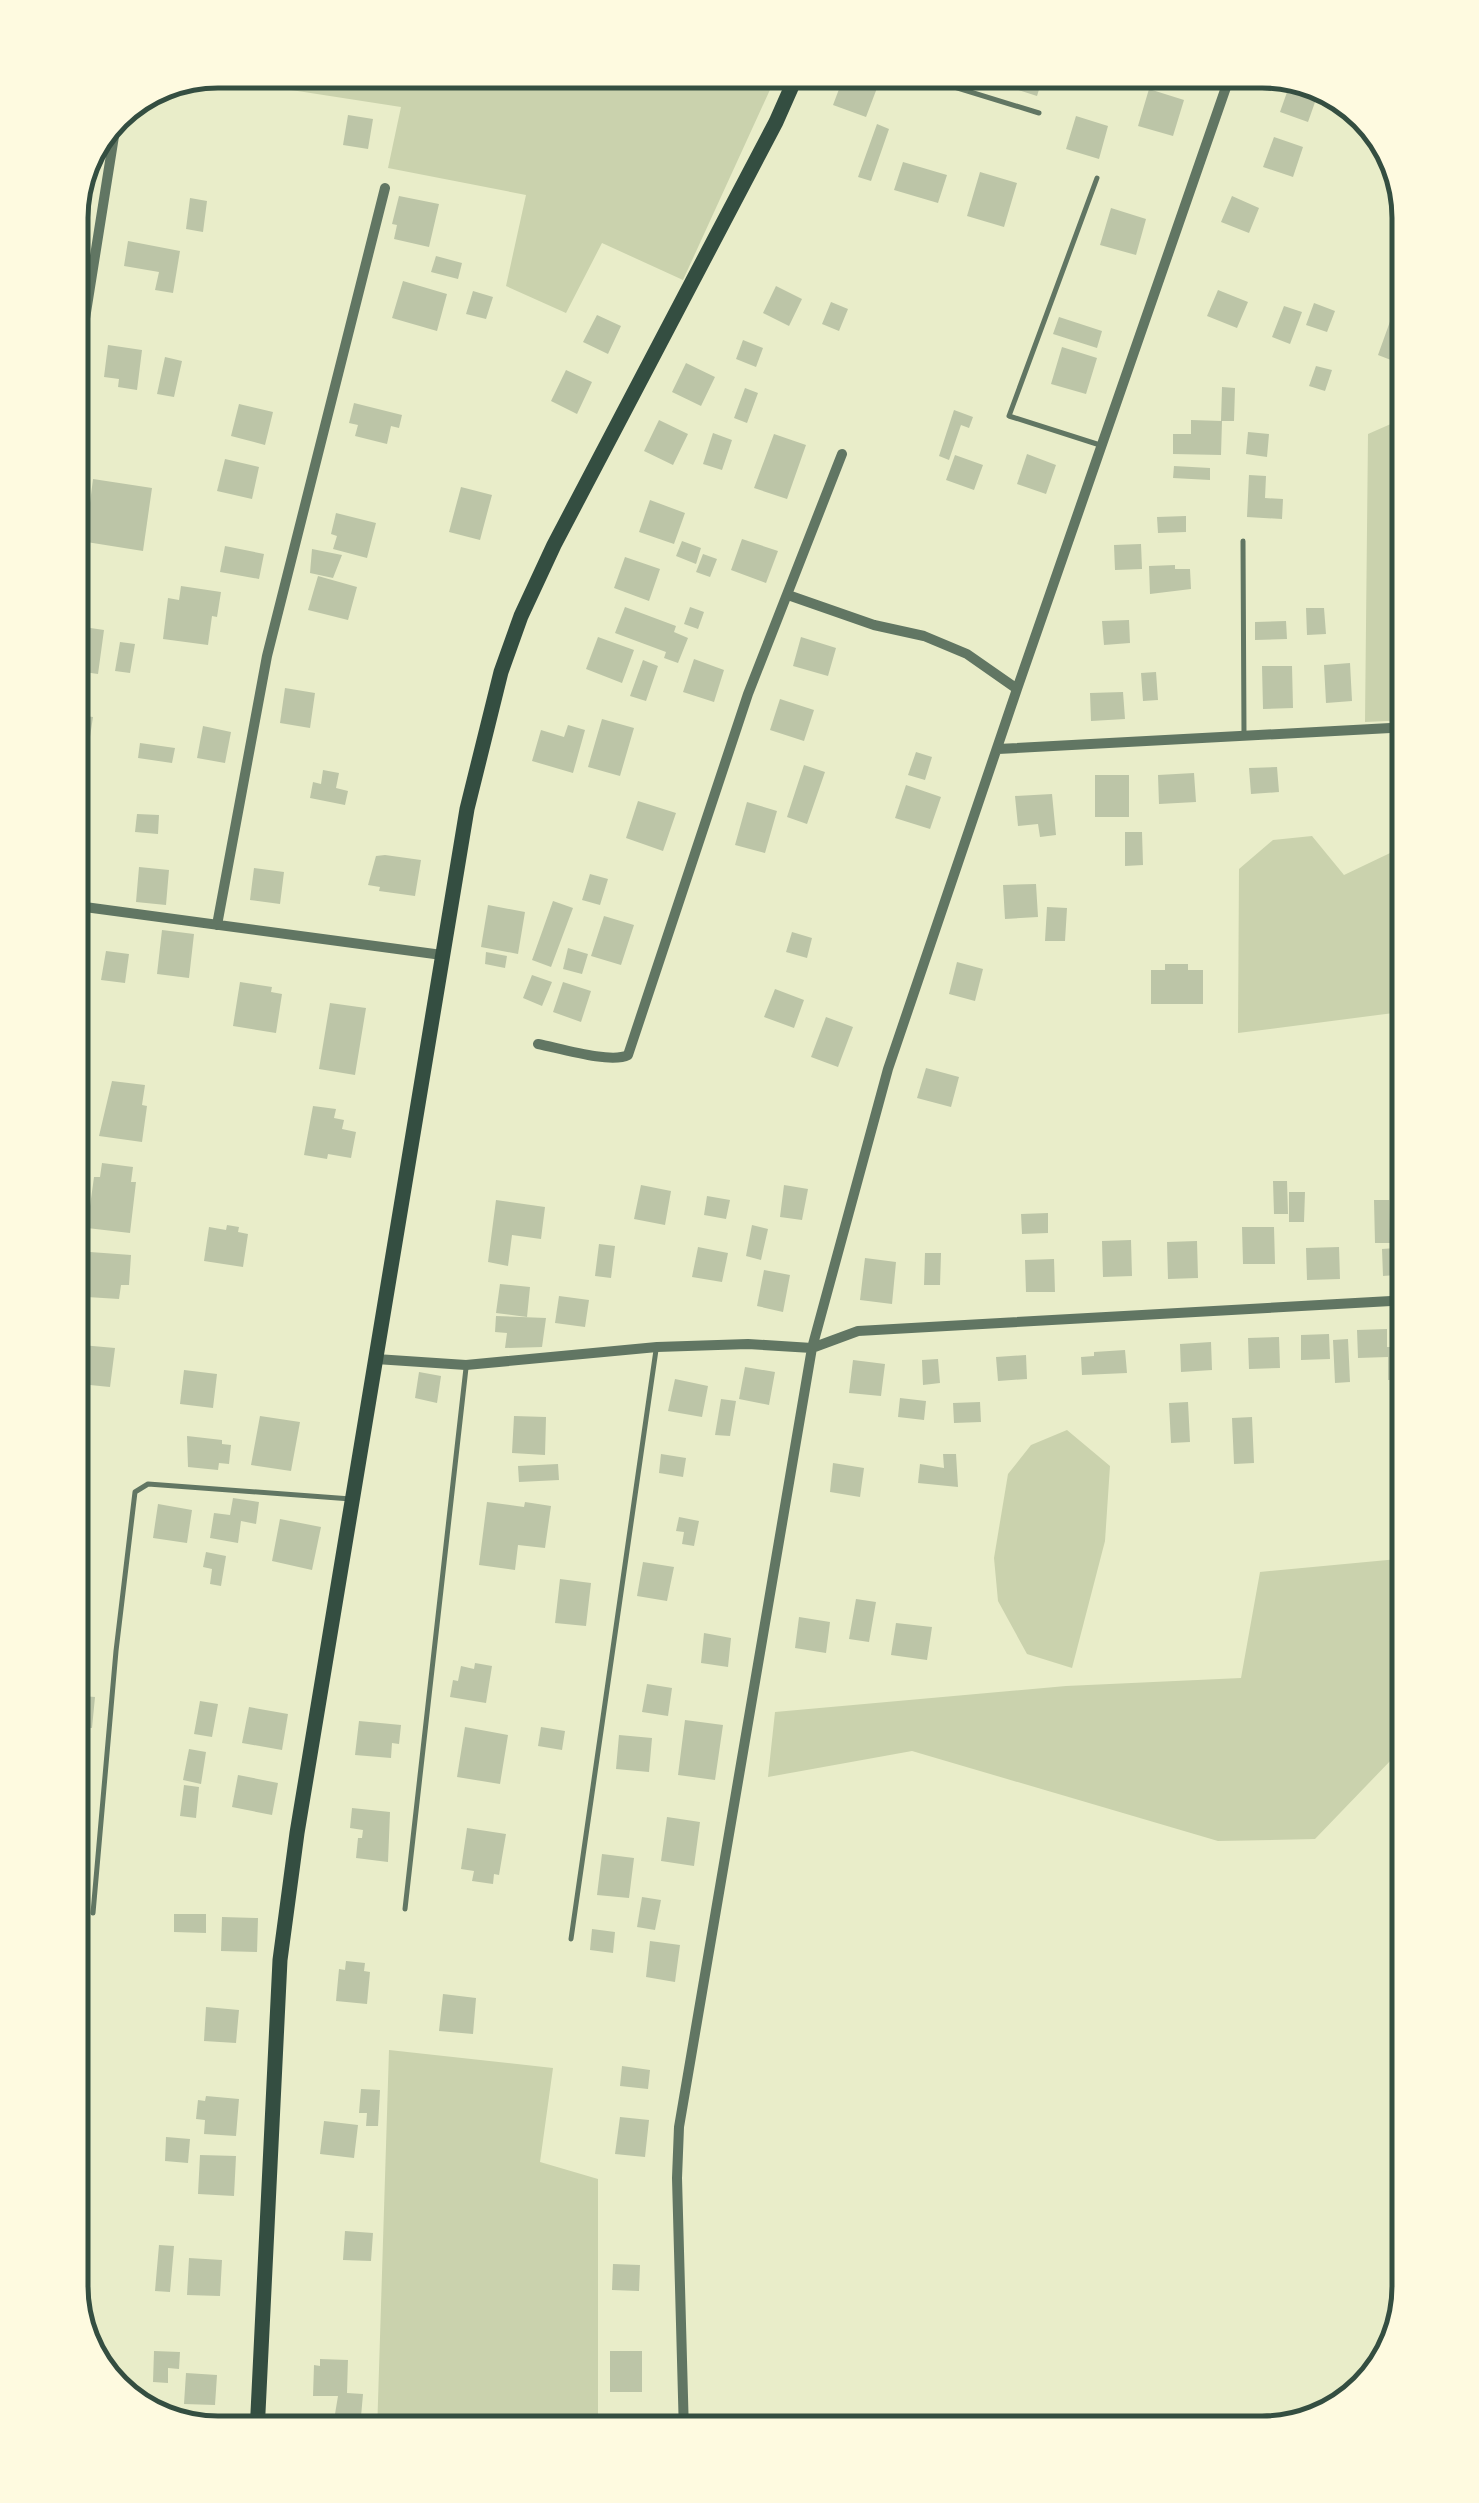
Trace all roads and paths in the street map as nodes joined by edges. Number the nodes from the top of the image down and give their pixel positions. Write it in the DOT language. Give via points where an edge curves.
graph roads {
  1 [pos="791,88"];
  2 [pos="957,88"];
  3 [pos="1226,88"];
  4 [pos="1038,113"];
  5 [pos="113,140"];
  6 [pos="1097,178"];
  7 [pos="385,188"];
  8 [pos="88,300"];
  9 [pos="1102,446"];
  10 [pos="842,454"];
  11 [pos="1243,541"];
  12 [pos="788,595"];
  13 [pos="1016,688"];
  14 [pos="1392,728"];
  15 [pos="1244,735"];
  16 [pos="998,749"];
  17 [pos="88,908"];
  18 [pos="218,926"];
  19 [pos="442,955"];
  20 [pos="538,1044"];
  21 [pos="1392,1301"];
  22 [pos="657,1347"];
  23 [pos="812,1348"];
  24 [pos="376,1359"];
  25 [pos="466,1365"];
  26 [pos="354,1500"];
  27 [pos="405,1909"];
  28 [pos="93,1913"];
  29 [pos="571,1939"];
  30 [pos="258,2415"];
  31 [pos="684,2415"];
  1 -- 19 [label="main road" via="522,616 485,729"];
  2 -- 4 [label="lane"];
  3 -- 9 [label="street"];
  5 -- 8 [label="street"];
  6 -- 9 [label="lane" via="1009,416"];
  7 -- 18 [label="street" via="267,656"];
  9 -- 13 [label="street"];
  10 -- 12 [label="street"];
  11 -- 15 [label="lane"];
  12 -- 13 [label="street" via="924,636 967,654"];
  12 -- 20 [label="street" via="748,694 628,1054 609,1058"];
  13 -- 16 [label="street"];
  14 -- 15 [label="street"];
  15 -- 16 [label="street"];
  16 -- 23 [label="street" via="888,1069"];
  17 -- 18 [label="street"];
  18 -- 19 [label="street"];
  19 -- 24 [label="main road"];
  21 -- 23 [label="street" via="858,1331"];
  22 -- 23 [label="street"];
  22 -- 25 [label="street"];
  22 -- 29 [label="lane"];
  23 -- 31 [label="street" via="679,2127"];
  24 -- 25 [label="street"];
  24 -- 26 [label="main road"];
  25 -- 27 [label="lane"];
  26 -- 28 [label="lane" via="148,1484 136,1492"];
  26 -- 30 [label="main road" via="280,1960"];
}
